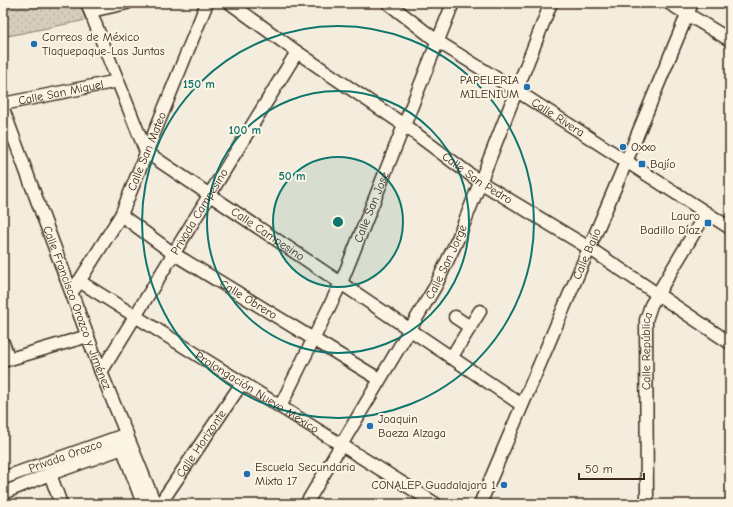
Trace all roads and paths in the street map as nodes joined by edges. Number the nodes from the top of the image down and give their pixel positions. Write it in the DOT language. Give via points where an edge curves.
graph roads {
  1 [pos="127,3"];
  2 [pos="207,3"];
  3 [pos="230,3"];
  4 [pos="388,3"];
  5 [pos="453,3"];
  6 [pos="551,3"];
  7 [pos="669,3"];
  8 [pos="89,7"];
  9 [pos="690,9"];
  10 [pos="730,40"];
  11 [pos="437,41"];
  12 [pos="297,52"];
  13 [pos="118,81"];
  14 [pos="517,91"];
  15 [pos="3,104"];
  16 [pos="3,109"];
  17 [pos="404,125"];
  18 [pos="146,152"];
  19 [pos="626,162"];
  20 [pos="480,182"];
  21 [pos="210,195"];
  22 [pos="706,213"];
  23 [pos="121,215"];
  24 [pos="730,228"];
  25 [pos="589,248"];
  26 [pos="174,254"];
  27 [pos="79,281"];
  28 [pos="341,284"];
  29 [pos="72,293"];
  30 [pos="658,294"];
  31 [pos="480,311"];
  32 [pos="135,316"];
  33 [pos="455,317"];
  34 [pos="470,327"];
  35 [pos="409,330"];
  36 [pos="88,336"];
  37 [pos="312,339"];
  38 [pos="3,343"];
  39 [pos="730,343"];
  40 [pos="451,358"];
  41 [pos="6,360"];
  42 [pos="101,372"];
  43 [pos="379,379"];
  44 [pos="242,383"];
  45 [pos="522,405"];
  46 [pos="280,407"];
  47 [pos="123,440"];
  48 [pos="340,445"];
  49 [pos="50,474"];
  50 [pos="3,478"];
  51 [pos="3,493"];
  52 [pos="61,504"];
  53 [pos="143,504"];
  54 [pos="156,504"];
  55 [pos="160,504"];
  56 [pos="306,504"];
  57 [pos="436,504"];
  58 [pos="480,504"];
  59 [pos="647,504"];
  1 -- 8 [label="street"];
  2 -- 18 [label="street, Calle San Mateo"];
  3 -- 12 [label="street, Calle San Pedro"];
  4 -- 11 [label="street, Calle Rivera"];
  5 -- 11 [label="street, Calle San José"];
  6 -- 14 [label="street, Calle San Jorge"];
  7 -- 9 [label="street"];
  8 -- 13 [label="street"];
  9 -- 10 [label="street"];
  9 -- 19 [label="street, Calle Bajío"];
  11 -- 14 [label="street, Calle Rivera"];
  11 -- 17 [label="street, Calle San José"];
  12 -- 17 [label="street, Calle San Pedro"];
  12 -- 21 [label="street, Privada Campesino"];
  13 -- 15 [label="street, Calle San Miguel"];
  13 -- 18 [label="street"];
  14 -- 19 [label="street, Calle Rivera"];
  14 -- 20 [label="street, Calle San Jorge"];
  16 -- 29 [label="street, Calle Francisco Orozco y Jiménez"];
  17 -- 20 [label="street, Calle San Pedro"];
  17 -- 28 [label="street, Calle San José"];
  18 -- 21 [label="street, Calle Campesino"];
  18 -- 23 [label="street, Calle San Mateo"];
  19 -- 22 [label="street, Calle Rivera"];
  19 -- 25 [label="street, Calle Bajío"];
  20 -- 25 [label="street, Calle San Pedro"];
  20 -- 35 [label="street, Calle San Jorge" via="435,287"];
  21 -- 26 [label="street, Privada Campesino"];
  21 -- 28 [label="street, Calle Campesino"];
  22 -- 24 [label="street, Calle Rivera"];
  22 -- 30 [label="street, Calle República"];
  23 -- 26 [label="street, Calle Obrero"];
  23 -- 27 [label="street, Calle San Mateo"];
  25 -- 30 [label="street, Calle San Pedro"];
  25 -- 45 [label="street, Calle Bajío"];
  26 -- 32 [label="street, Privada Campesino"];
  26 -- 37 [label="street, Calle Obrero"];
  27 -- 29 [label="street, Calle San Mateo"];
  27 -- 32 [label="street, Prolongación Nuevo México"];
  28 -- 35 [label="street, Calle Campesino"];
  28 -- 37 [label="street, Calle San José"];
  29 -- 36 [label="street, Calle Francisco Orozco y Jiménez"];
  30 -- 39 [label="street, Calle San Pedro"];
  30 -- 59 [label="street, Calle República" via="646,320"];
  31 -- 34 [label="street"];
  32 -- 42 [label="street, Privada Campesino"];
  32 -- 44 [label="street, Prolongación Nuevo México"];
  33 -- 34 [label="street"];
  34 -- 40 [label="street"];
  35 -- 40 [label="street, Calle Campesino"];
  35 -- 43 [label="street, Calle San Jorge"];
  36 -- 41 [label="street"];
  36 -- 42 [label="street, Calle Francisco Orozco y Jiménez"];
  37 -- 43 [label="street, Calle Obrero"];
  37 -- 46 [label="street, Calle San José"];
  38 -- 41 [label="street"];
  40 -- 45 [label="street, Calle Campesino"];
  42 -- 47 [label="street, Calle Francisco Orozco y Jiménez"];
  43 -- 48 [label="street, Calle San Jorge"];
  44 -- 46 [label="street, Prolongación Nuevo México"];
  44 -- 55 [label="street, Calle Horizonte"];
  45 -- 58 [label="street, Calle Bajío"];
  46 -- 48 [label="street, Prolongación Nuevo México"];
  47 -- 49 [label="street, Privada Orozco"];
  47 -- 50 [label="street, Privada Orozco"];
  47 -- 53 [label="street"];
  47 -- 54 [label="street, Calle Francisco Orozco y Jiménez"];
  48 -- 56 [label="street, Calle San Jorge"];
  48 -- 57 [label="street, Prolongación Nuevo México"];
  49 -- 51 [label="street, Privada Orozco"];
  49 -- 52 [label="street"];
}
